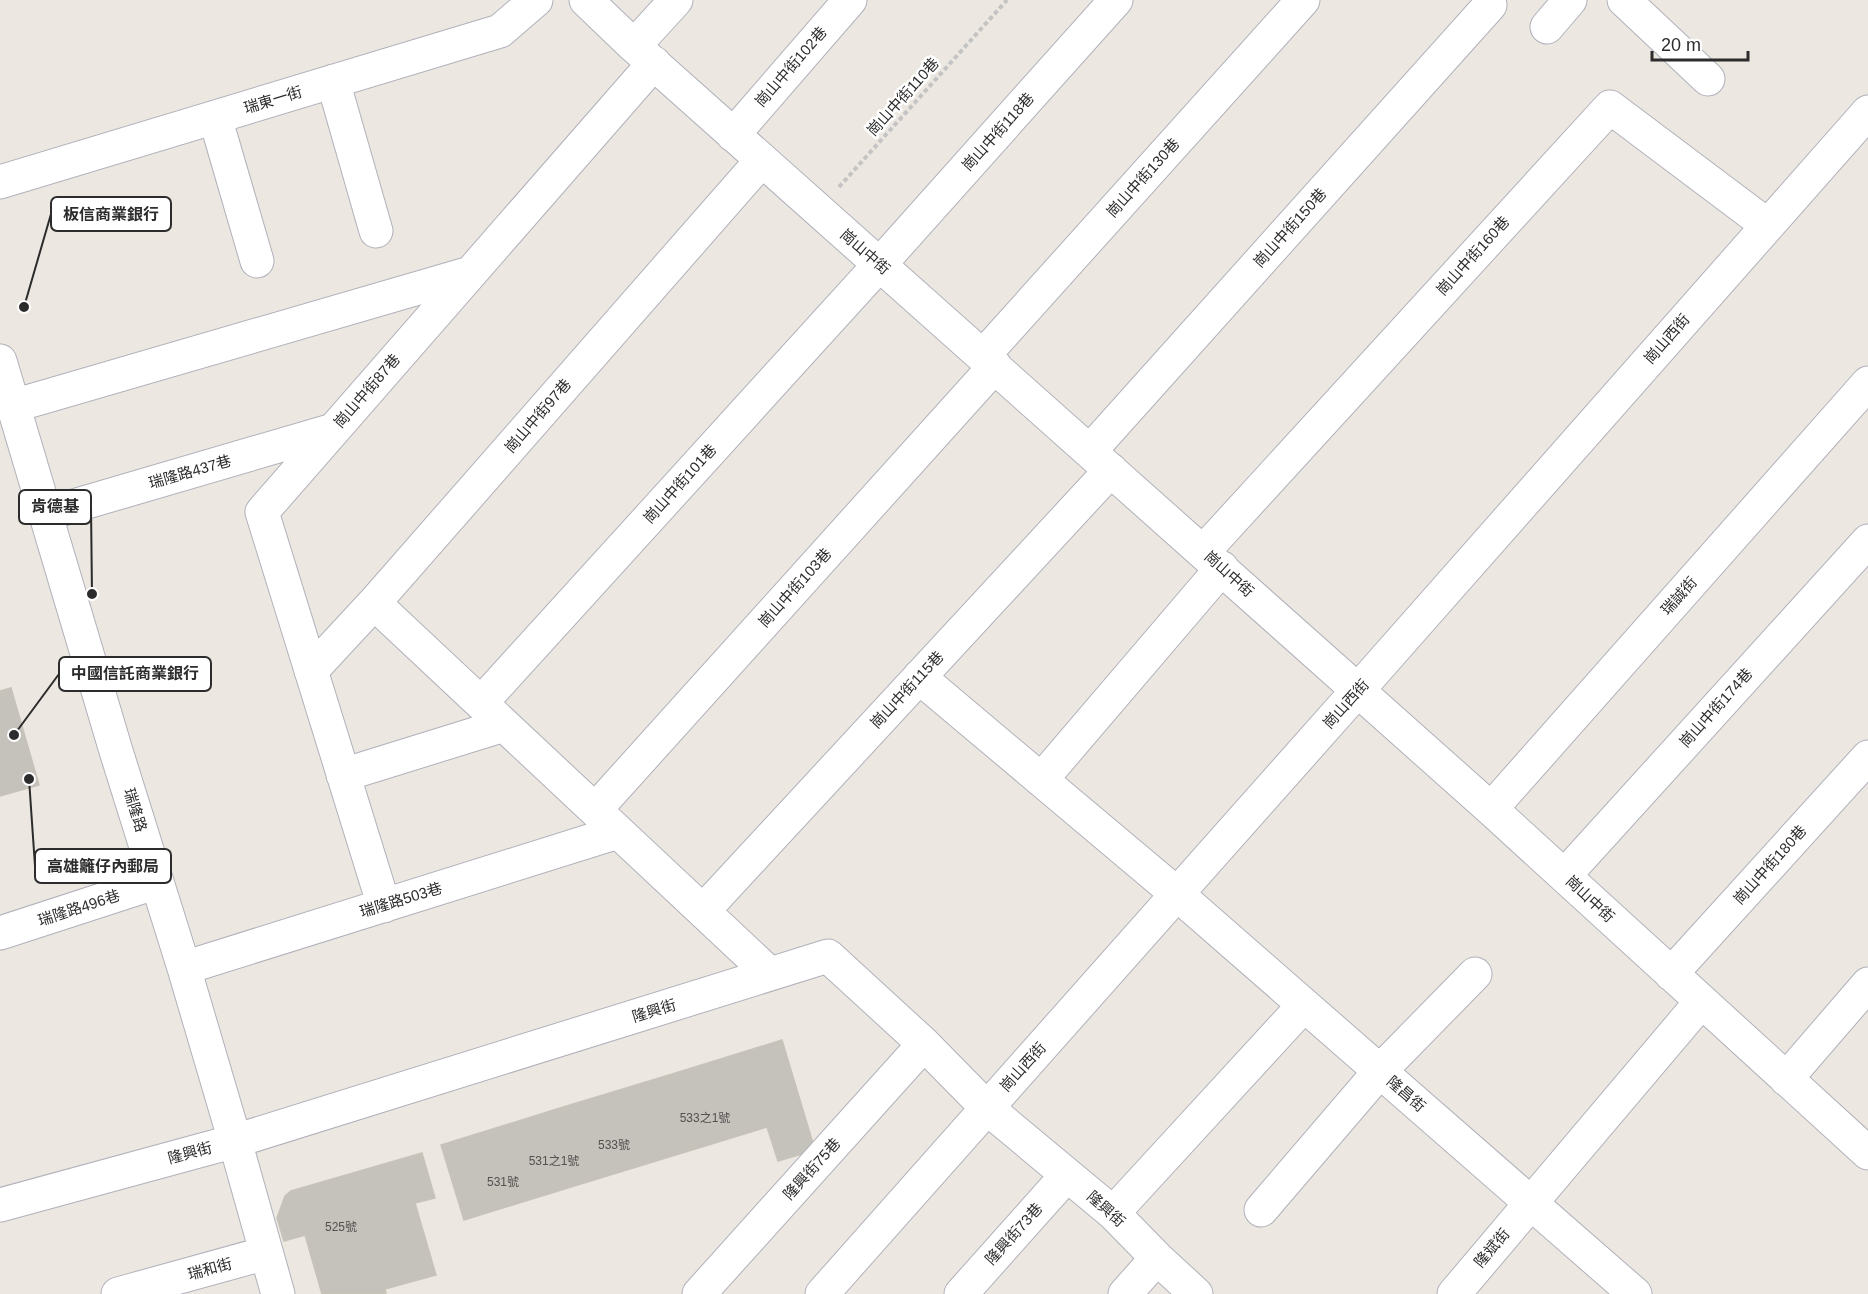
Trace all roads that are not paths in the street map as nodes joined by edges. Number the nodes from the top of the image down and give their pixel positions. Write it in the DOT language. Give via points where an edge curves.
graph roads {
  1 [pos="536,0"];
  2 [pos="586,0"];
  3 [pos="676,0"];
  4 [pos="850,0"];
  5 [pos="1116,0"];
  6 [pos="1303,0"];
  7 [pos="1570,0"];
  8 [pos="1624,0"];
  9 [pos="1490,5"];
  10 [pos="1547,27"];
  11 [pos="644,55"];
  12 [pos="1708,79"];
  13 [pos="333,81"];
  14 [pos="1868,112"];
  15 [pos="214,117"];
  16 [pos="733,135"];
  17 [pos="762,160"];
  18 [pos="0,182"];
  19 [pos="1767,225"];
  20 [pos="376,231"];
  21 [pos="257,261"];
  22 [pos="880,264"];
  23 [pos="470,273"];
  24 [pos="0,361"];
  25 [pos="989,361"];
  26 [pos="1868,383"];
  27 [pos="13,406"];
  28 [pos="333,430"];
  29 [pos="1100,460"];
  30 [pos="46,514"];
  31 [pos="1868,541"];
  32 [pos="1213,560"];
  33 [pos="374,603"];
  34 [pos="311,671"];
  35 [pos="919,677"];
  36 [pos="1358,690"];
  37 [pos="493,714"];
  38 [pos="1868,757"];
  39 [pos="343,775"];
  40 [pos="1041,780"];
  41 [pos="1491,809"];
  42 [pos="607,821"];
  43 [pos="1565,876"];
  44 [pos="157,882"];
  45 [pos="1177,894"];
  46 [pos="384,906"];
  47 [pos="703,911"];
  48 [pos="0,933"];
  49 [pos="184,968"];
  50 [pos="770,974"];
  51 [pos="1475,974"];
  52 [pos="1671,974"];
  53 [pos="1868,984"];
  54 [pos="1701,1002"];
  55 [pos="1304,1005"];
  56 [pos="924,1044"];
  57 [pos="1380,1071"];
  58 [pos="1786,1079"];
  59 [pos="987,1108"];
  60 [pos="235,1141"];
  61 [pos="1868,1153"];
  62 [pos="1067,1175"];
  63 [pos="1531,1203"];
  64 [pos="0,1205"];
  65 [pos="1261,1210"];
  66 [pos="1113,1213"];
  67 [pos="266,1253"];
  68 [pos="1157,1258"];
  69 [pos="118,1294"];
  70 [pos="278,1294"];
  71 [pos="699,1294"];
  72 [pos="822,1294"];
  73 [pos="961,1294"];
  74 [pos="1125,1294"];
  75 [pos="1197,1294"];
  76 [pos="1454,1294"];
  77 [pos="1635,1294"];
  1 -- 13 [label="street, 瑞東一街" via="500,31"];
  2 -- 11 [label="street, 崗山中街"];
  3 -- 11 [label="street, 崗山中街87巷"];
  4 -- 16 [label="street, 崗山中街102巷"];
  5 -- 22 [label="street, 崗山中街118巷"];
  6 -- 25 [label="street, 崗山中街130巷"];
  7 -- 10 [label="street"];
  8 -- 12 [label="street"];
  9 -- 29 [label="street, 崗山中街150巷"];
  11 -- 16 [label="street, 崗山中街"];
  11 -- 23 [label="street, 崗山中街87巷"];
  13 -- 15 [label="street, 瑞東一街"];
  13 -- 20 [label="street"];
  14 -- 19 [label="street, 崗山西街"];
  15 -- 18 [label="street, 瑞東一街"];
  15 -- 21 [label="street"];
  16 -- 17 [label="street, 崗山中街"];
  17 -- 22 [label="street, 崗山中街"];
  17 -- 33 [label="street, 崗山中街97巷"];
  19 -- 32 [label="street, 崗山中街160巷" via="1610,107"];
  19 -- 36 [label="street, 崗山西街"];
  22 -- 25 [label="street, 崗山中街"];
  22 -- 37 [label="street, 崗山中街101巷"];
  23 -- 27 [label="street"];
  23 -- 28 [label="street, 崗山中街87巷"];
  24 -- 27 [label="street, 瑞隆路"];
  25 -- 29 [label="street, 崗山中街"];
  25 -- 42 [label="street, 崗山中街103巷"];
  26 -- 41 [label="street, 瑞誠街"];
  27 -- 30 [label="street, 瑞隆路"];
  28 -- 30 [label="street, 瑞隆路437巷"];
  28 -- 34 [label="street, 崗山中街87巷" via="262,512"];
  29 -- 32 [label="street, 崗山中街"];
  29 -- 35 [label="street, 崗山中街115巷"];
  30 -- 44 [label="street, 瑞隆路"];
  31 -- 43 [label="street, 崗山中街174巷"];
  32 -- 36 [label="street, 崗山中街"];
  32 -- 40 [label="street"];
  33 -- 34 [label="street, 崗山中街97巷"];
  33 -- 37 [label="street"];
  34 -- 39 [label="street, 崗山中街87巷"];
  35 -- 40 [label="street, 隆昌街"];
  35 -- 47 [label="street, 崗山中街115巷"];
  36 -- 41 [label="street, 崗山中街"];
  36 -- 45 [label="street, 崗山西街"];
  37 -- 39 [label="street"];
  37 -- 42 [label="street"];
  38 -- 52 [label="street, 崗山中街180巷"];
  39 -- 46 [label="street, 崗山中街87巷"];
  40 -- 45 [label="street, 隆昌街"];
  41 -- 43 [label="street, 崗山中街"];
  42 -- 46 [label="street, 瑞隆路503巷"];
  42 -- 47 [label="street"];
  43 -- 52 [label="street, 崗山中街"];
  44 -- 48 [label="street, 瑞隆路496巷"];
  44 -- 49 [label="street, 瑞隆路"];
  45 -- 55 [label="street, 隆昌街"];
  45 -- 59 [label="street, 崗山西街"];
  46 -- 49 [label="street, 瑞隆路503巷"];
  47 -- 50 [label="street"];
  49 -- 60 [label="street, 瑞隆路"];
  50 -- 56 [label="street, 隆興街" via="828,956"];
  50 -- 60 [label="street, 隆興街"];
  51 -- 57 [label="street"];
  52 -- 54 [label="street, 崗山中街"];
  53 -- 58 [label="street"];
  54 -- 58 [label="street, 崗山中街"];
  54 -- 63 [label="street, 隆斌街"];
  55 -- 57 [label="street, 隆昌街"];
  55 -- 66 [label="street"];
  56 -- 59 [label="street, 隆興街"];
  56 -- 71 [label="street, 隆興街75巷"];
  57 -- 63 [label="street, 隆昌街"];
  57 -- 65 [label="street"];
  58 -- 61 [label="street, 崗山中街"];
  59 -- 62 [label="street, 隆興街"];
  59 -- 72 [label="street, 崗山西街"];
  60 -- 64 [label="street, 隆興街"];
  60 -- 67 [label="street, 瑞隆路"];
  62 -- 66 [label="street, 隆興街"];
  62 -- 73 [label="street, 隆興街73巷"];
  63 -- 76 [label="street, 隆斌街"];
  63 -- 77 [label="street, 隆昌街"];
  66 -- 68 [label="street, 隆興街"];
  67 -- 69 [label="street, 瑞和街"];
  67 -- 70 [label="street, 瑞隆路"];
  68 -- 74 [label="street"];
  68 -- 75 [label="street, 隆興街"];
}
